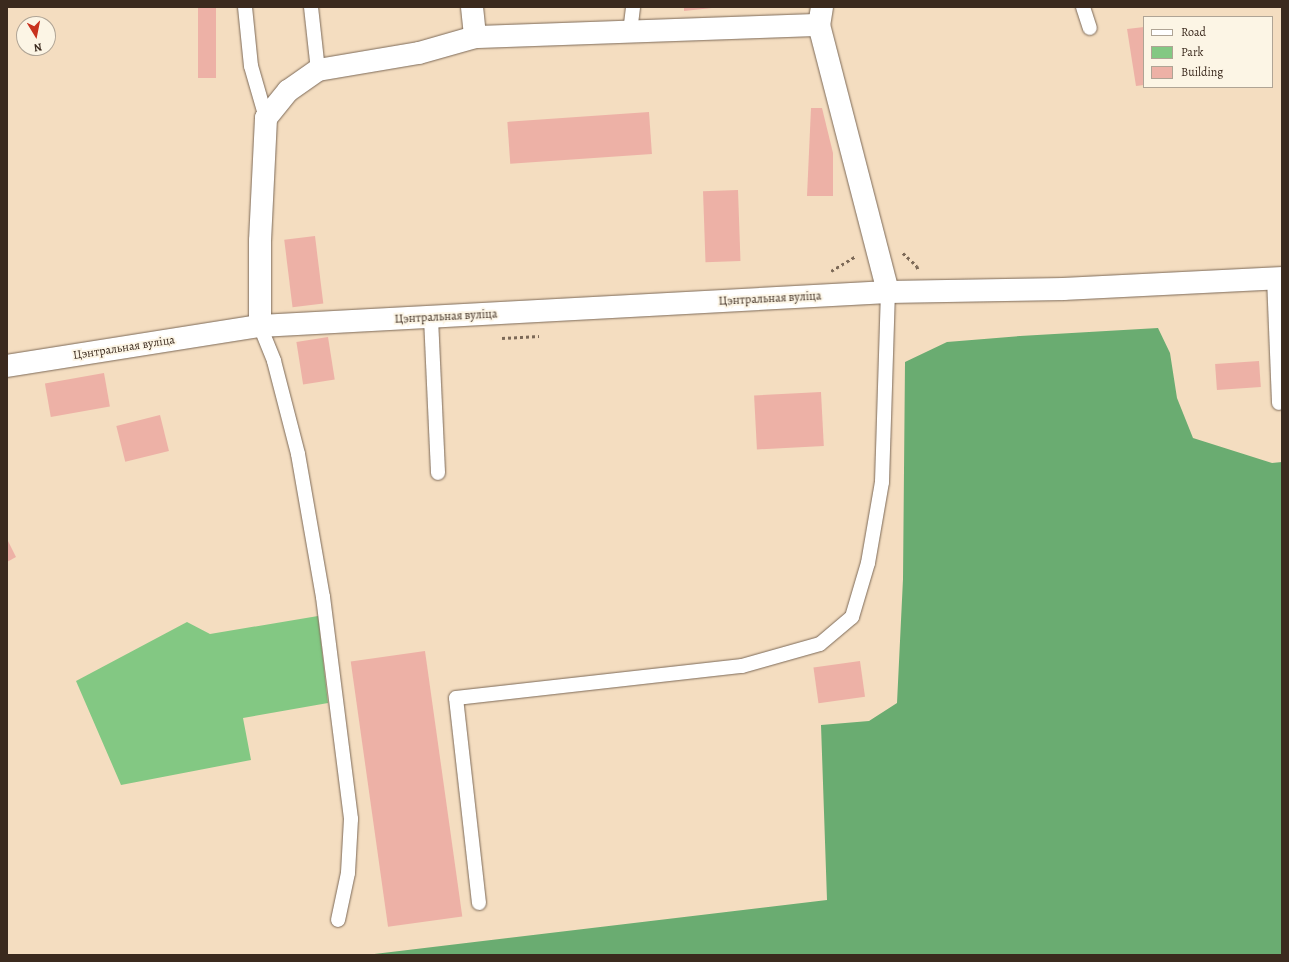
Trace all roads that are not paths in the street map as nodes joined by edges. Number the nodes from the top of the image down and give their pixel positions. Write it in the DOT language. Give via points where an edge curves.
graph roads {
  1 [pos="245,7"];
  2 [pos="311,7"];
  3 [pos="472,7"];
  4 [pos="633,7"];
  5 [pos="1083,7"];
  6 [pos="821,16"];
  7 [pos="1090,28"];
  8 [pos="630,32"];
  9 [pos="475,37"];
  10 [pos="318,70"];
  11 [pos="266,118"];
  12 [pos="1278,278"];
  13 [pos="888,292"];
  14 [pos="431,318"];
  15 [pos="260,326"];
  16 [pos="1279,339"];
  17 [pos="7,366"];
  18 [pos="1279,403"];
  19 [pos="438,473"];
  20 [pos="479,903"];
  21 [pos="338,920"];
  1 -- 11 [label="lane" via="251,66"];
  2 -- 10 [label="lane"];
  3 -- 9 [label="street"];
  4 -- 8 [label="lane"];
  5 -- 7 [label="lane"];
  6 -- 8 [label="street"];
  6 -- 13 [label="street"];
  8 -- 9 [label="street"];
  9 -- 10 [label="street" via="419,52"];
  10 -- 11 [label="street" via="288,91"];
  11 -- 15 [label="street" via="260,241"];
  12 -- 13 [label="street, Цэнтральная вуліца" via="1064,289"];
  12 -- 16 [label="lane"];
  13 -- 14 [label="street, Цэнтральная вуліца"];
  13 -- 20 [label="lane" via="882,482 868,563 852,617 820,644 742,666 456,698"];
  14 -- 15 [label="street, Цэнтральная вуліца"];
  14 -- 19 [label="lane"];
  15 -- 17 [label="street, Цэнтральная вуліца"];
  15 -- 21 [label="lane" via="274,361 298,454 323,597 350,819 348,873"];
  16 -- 18 [label="lane"];
}
